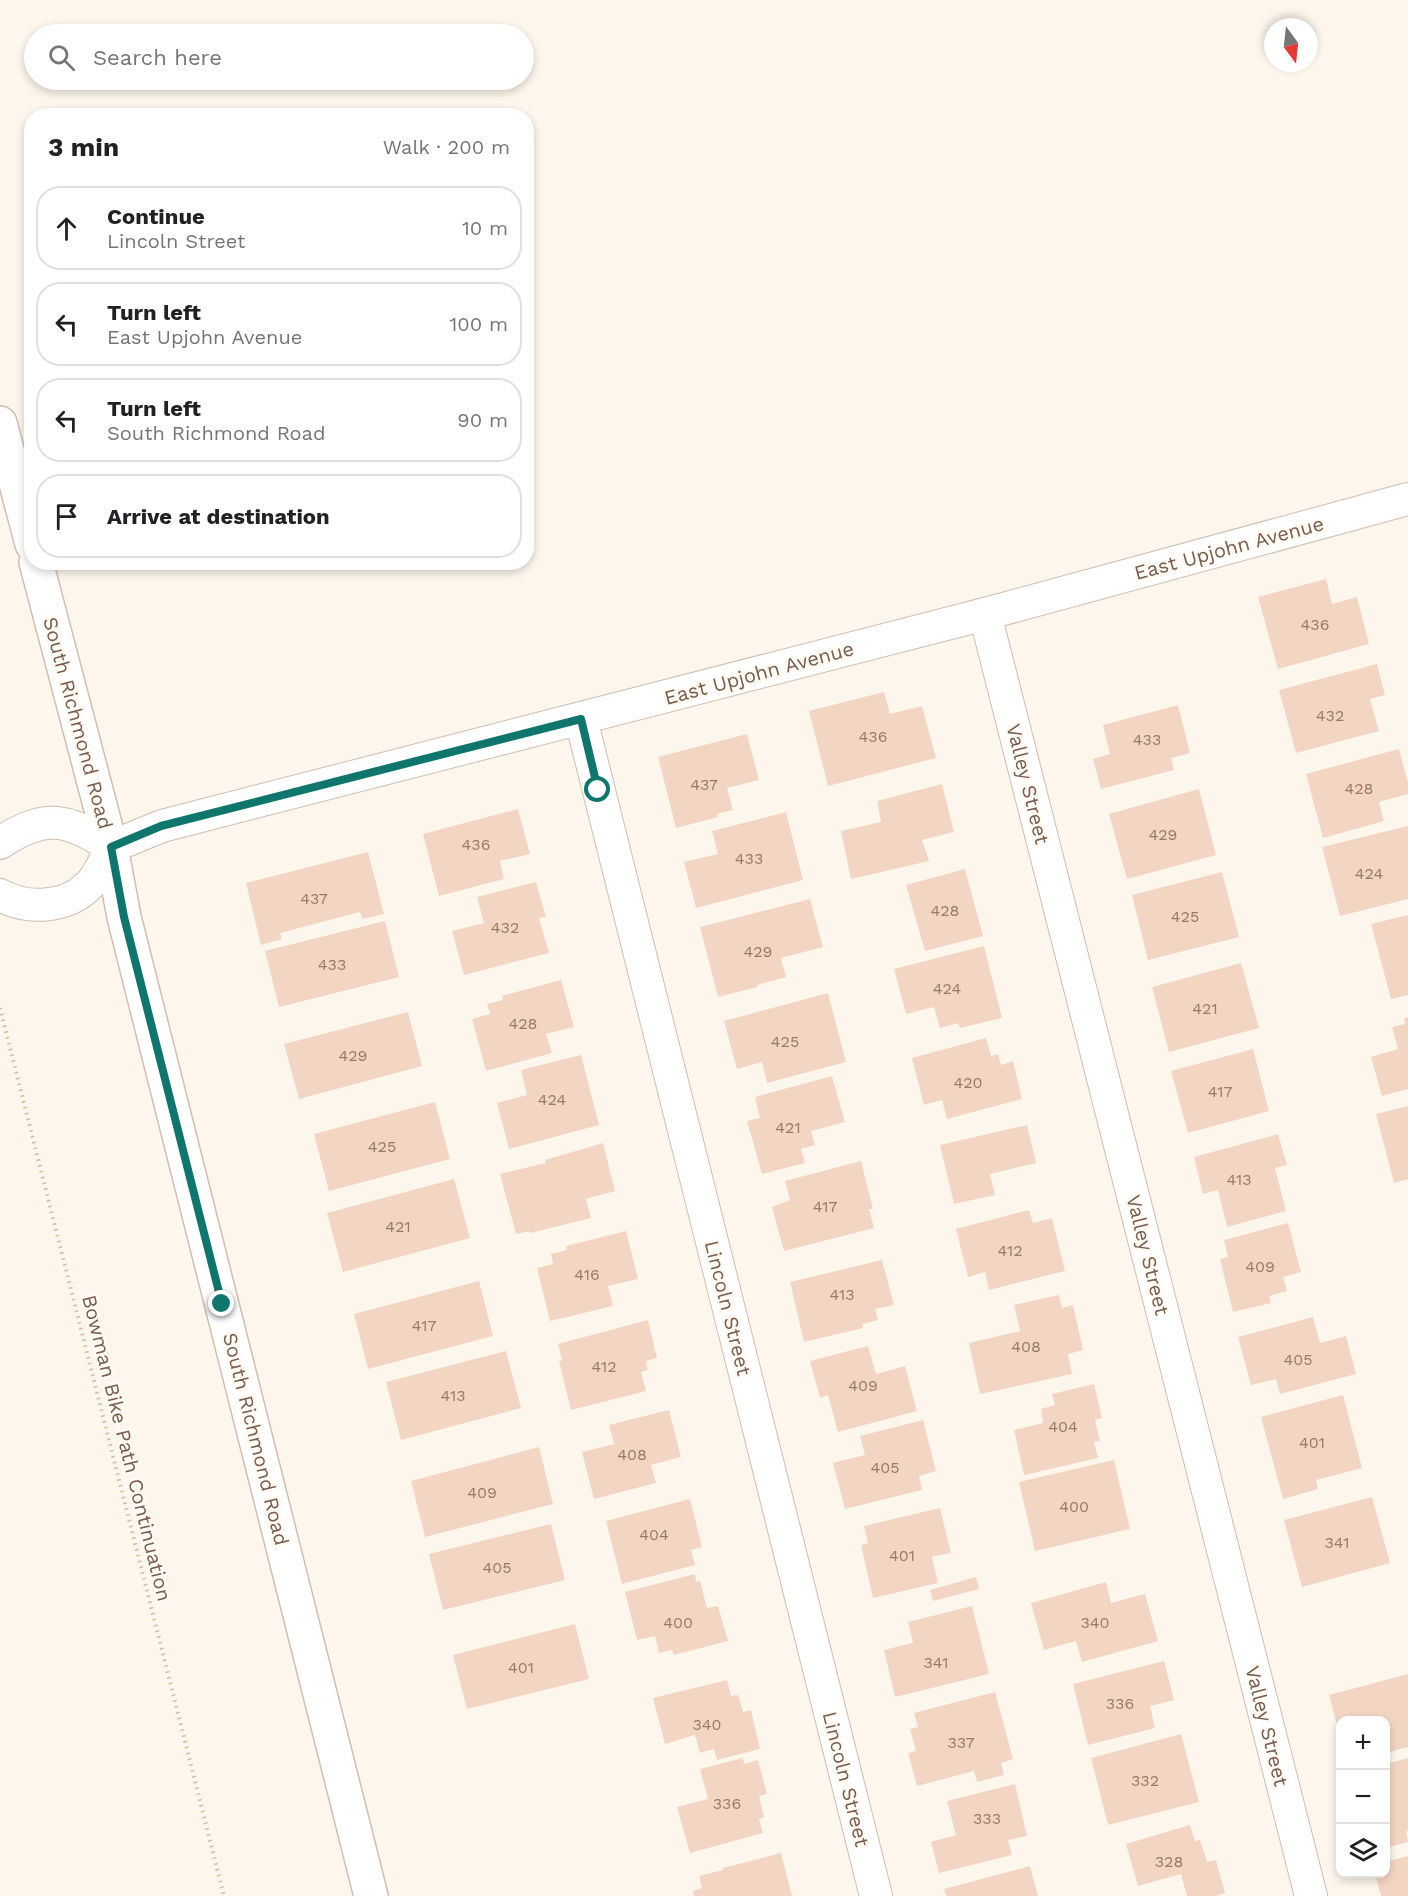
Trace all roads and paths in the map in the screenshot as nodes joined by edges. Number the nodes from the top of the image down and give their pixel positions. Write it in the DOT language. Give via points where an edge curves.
graph roads {
  1 [pos="0,423"];
  2 [pos="1408,499"];
  3 [pos="24,514"];
  4 [pos="38,570"];
  5 [pos="985,614"];
  6 [pos="581,719"];
  7 [pos="0,843"];
  8 [pos="111,847"];
  9 [pos="0,895"];
  10 [pos="0,1008"];
  11 [pos="224,1896"];
  12 [pos="371,1896"];
  13 [pos="876,1896"];
  14 [pos="1311,1896"];
  1 -- 3 [label="street"];
  2 -- 5 [label="street, East Upjohn Avenue"];
  4 -- 8 [label="street, South Richmond Road"];
  5 -- 6 [label="street, East Upjohn Avenue"];
  5 -- 14 [label="street, Valley Street"];
  6 -- 8 [label="street, East Upjohn Avenue" via="161,826"];
  6 -- 13 [label="street, Lincoln Street"];
  7 -- 8 [label="street" via="29,826 61,822"];
  8 -- 9 [label="street" via="88,886 71,899 25,905"];
  8 -- 12 [label="street, South Richmond Road" via="126,928"];
  10 -- 11 [label="path, Bowman Bike Path Continuation"];
}
